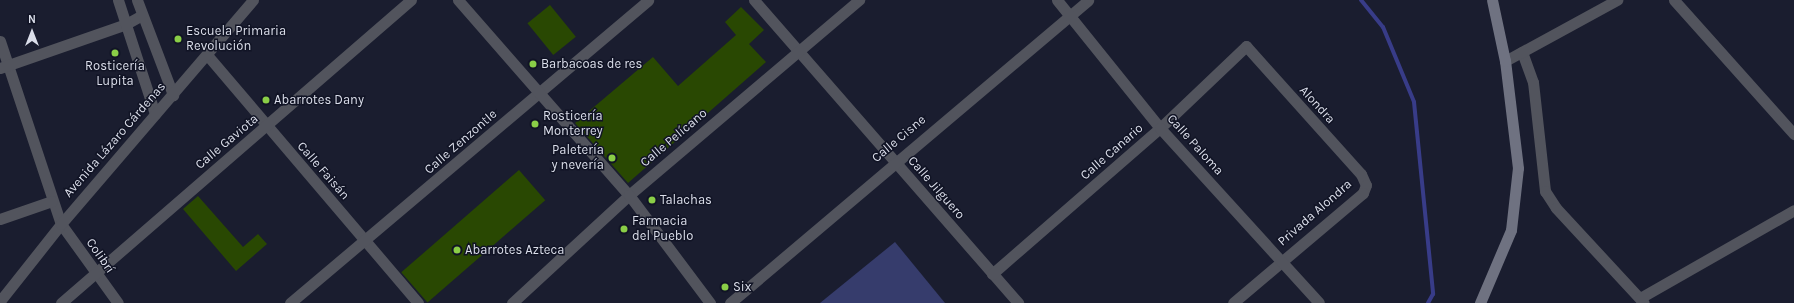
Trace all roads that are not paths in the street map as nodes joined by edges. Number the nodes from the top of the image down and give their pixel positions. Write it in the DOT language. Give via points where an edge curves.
graph roads {
  1 [pos="118,0"];
  2 [pos="137,0"];
  3 [pos="253,0"];
  4 [pos="411,0"];
  5 [pos="458,0"];
  6 [pos="648,0"];
  7 [pos="754,0"];
  8 [pos="859,0"];
  9 [pos="1057,0"];
  10 [pos="1088,0"];
  11 [pos="1492,0"];
  12 [pos="1617,0"];
  13 [pos="1674,0"];
  14 [pos="1070,14"];
  15 [pos="142,15"];
  16 [pos="126,24"];
  17 [pos="0,41"];
  18 [pos="1246,46"];
  19 [pos="799,52"];
  20 [pos="1522,52"];
  21 [pos="208,56"];
  22 [pos="1505,61"];
  23 [pos="4,67"];
  24 [pos="540,93"];
  25 [pos="173,95"];
  26 [pos="155,114"];
  27 [pos="267,127"];
  28 [pos="1160,128"];
  29 [pos="1794,134"];
  30 [pos="894,161"];
  31 [pos="1366,185"];
  32 [pos="629,195"];
  33 [pos="52,201"];
  34 [pos="1794,210"];
  35 [pos="0,219"];
  36 [pos="61,224"];
  37 [pos="366,242"];
  38 [pos="1281,262"];
  39 [pos="94,274"];
  40 [pos="992,274"];
  41 [pos="0,301"];
  42 [pos="1642,301"];
  43 [pos="61,303"];
  44 [pos="118,303"];
  45 [pos="290,303"];
  46 [pos="418,303"];
  47 [pos="512,303"];
  48 [pos="710,303"];
  49 [pos="730,303"];
  50 [pos="1018,303"];
  51 [pos="1233,303"];
  52 [pos="1319,303"];
  53 [pos="1480,303"];
  1 -- 16 [label="street"];
  2 -- 15 [label="street"];
  3 -- 21 [label="street, Avenida Lázaro Cárdenas"];
  4 -- 27 [label="street, Calle Gaviota"];
  5 -- 24 [label="street"];
  6 -- 24 [label="street, Calle Zenzontle"];
  7 -- 19 [label="street, Calle Jilguero"];
  8 -- 19 [label="street, Calle Pelícano"];
  9 -- 14 [label="street, Calle Paloma"];
  10 -- 14 [label="street, Calle Cisne"];
  11 -- 22 [label="main road"];
  12 -- 20 [label="street"];
  13 -- 29 [label="street"];
  14 -- 28 [label="street, Calle Paloma"];
  14 -- 30 [label="street, Calle Cisne"];
  15 -- 16 [label="street"];
  15 -- 25 [label="street"];
  16 -- 23 [label="street"];
  16 -- 26 [label="street"];
  17 -- 23 [label="street, Colibrí"];
  18 -- 28 [label="street, Calle Canario"];
  18 -- 31 [label="street, Alondra" via="1361,174"];
  19 -- 30 [label="street, Calle Jilguero"];
  19 -- 32 [label="street, Calle Pelícano"];
  20 -- 22 [label="street"];
  20 -- 42 [label="street" via="1533,82 1545,191 1556,208"];
  21 -- 25 [label="street, Avenida Lázaro Cárdenas"];
  21 -- 27 [label="street, Calle Faisán"];
  22 -- 53 [label="main road" via="1517,176 1511,230"];
  23 -- 33 [label="street, Colibrí"];
  24 -- 32 [label="street"];
  24 -- 37 [label="street, Calle Zenzontle"];
  25 -- 26 [label="street, Avenida Lázaro Cárdenas"];
  26 -- 36 [label="street, Avenida Lázaro Cárdenas"];
  27 -- 37 [label="street, Calle Faisán"];
  27 -- 39 [label="street, Calle Gaviota"];
  28 -- 38 [label="street, Calle Paloma"];
  28 -- 40 [label="street, Calle Canario"];
  30 -- 40 [label="street, Calle Jilguero"];
  30 -- 49 [label="street, Calle Cisne"];
  31 -- 38 [label="street, Privada Alondra" via="1363,193"];
  32 -- 47 [label="street, Calle Pelícano"];
  32 -- 48 [label="street"];
  33 -- 35 [label="street"];
  33 -- 36 [label="street, Colibrí"];
  34 -- 42 [label="street"];
  36 -- 39 [label="street, Colibrí"];
  36 -- 41 [label="street, Avenida Lázaro Cárdenas"];
  37 -- 45 [label="street, Calle Zenzontle"];
  37 -- 46 [label="street, Calle Faisán"];
  38 -- 51 [label="street, Privada Alondra"];
  38 -- 52 [label="street, Calle Paloma"];
  39 -- 43 [label="street, Calle Gaviota"];
  39 -- 44 [label="street, Colibrí"];
  40 -- 50 [label="street, Calle Jilguero"];
}
